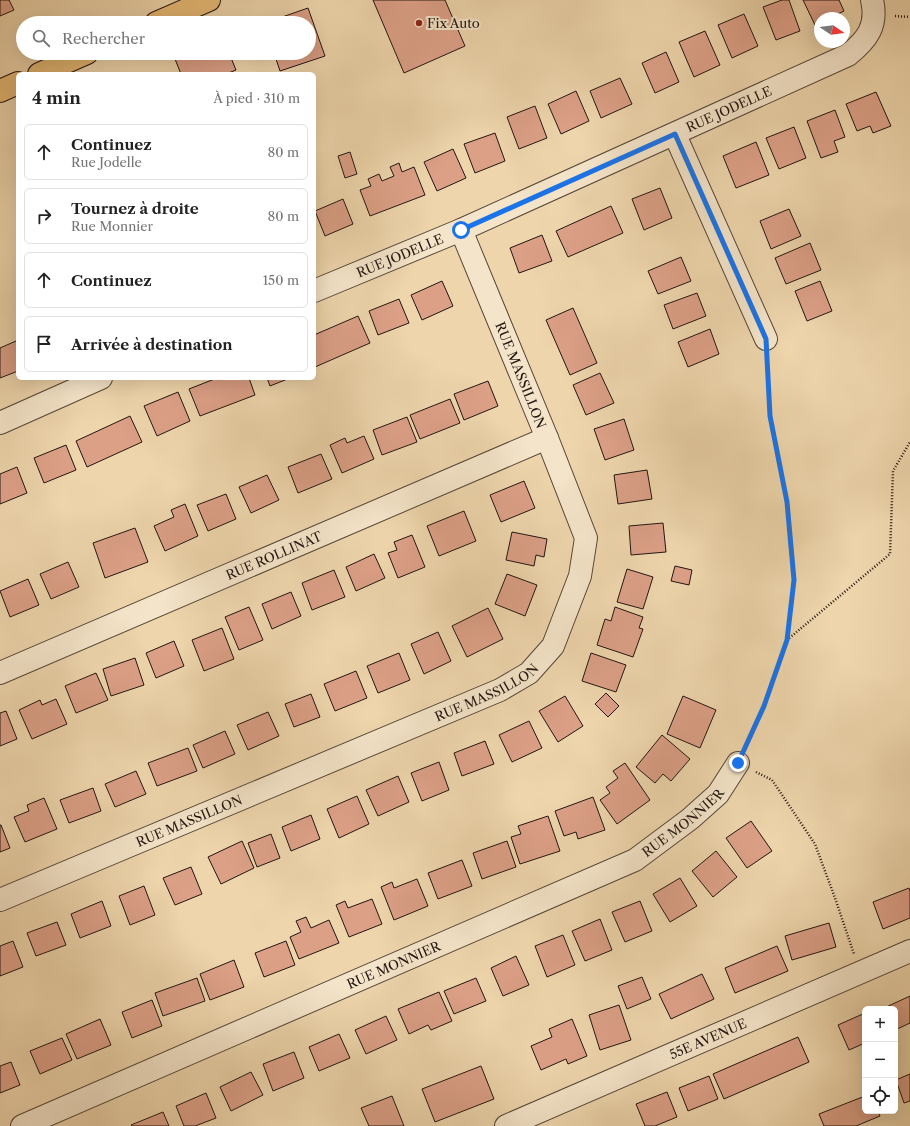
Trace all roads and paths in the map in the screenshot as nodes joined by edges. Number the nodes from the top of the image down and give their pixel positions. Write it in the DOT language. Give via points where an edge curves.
graph roads {
  1 [pos="209,0"];
  2 [pos="872,0"];
  3 [pos="172,16"];
  4 [pos="71,60"];
  5 [pos="44,72"];
  6 [pos="16,84"];
  7 [pos="0,91"];
  8 [pos="675,134"];
  9 [pos="461,230"];
  10 [pos="316,290"];
  11 [pos="766,339"];
  12 [pos="97,380"];
  13 [pos="0,423"];
  14 [pos="546,438"];
  15 [pos="910,442"];
  16 [pos="787,640"];
  17 [pos="0,673"];
  18 [pos="738,763"];
  19 [pos="0,900"];
  20 [pos="910,951"];
  21 [pos="860,973"];
  22 [pos="22,1126"];
  23 [pos="506,1126"];
  1 -- 3 [label="main road"];
  2 -- 8 [label="street, RUE JODELLE" via="874,14 871,30 865,40 848,55"];
  4 -- 5 [label="main road"];
  6 -- 7 [label="main road"];
  8 -- 9 [label="street, RUE JODELLE"];
  8 -- 11 [label="street"];
  9 -- 10 [label="street, RUE JODELLE"];
  9 -- 14 [label="street, RUE MASSILLON"];
  11 -- 16 [label="path" via="770,416 787,502 794,580"];
  12 -- 13 [label="street"];
  14 -- 17 [label="street, RUE ROLLINAT"];
  14 -- 19 [label="street, RUE MASSILLON" via="586,538 580,576 553,646 529,673 500,690"];
  15 -- 16 [label="path" via="893,471 890,554"];
  16 -- 18 [label="path" via="764,706"];
  18 -- 21 [label="path" via="772,780 815,844"];
  18 -- 22 [label="street, RUE MONNIER" via="718,794 690,819 635,860"];
  20 -- 21 [label="street, 55E AVENUE"];
  21 -- 23 [label="street, 55E AVENUE"];
}
